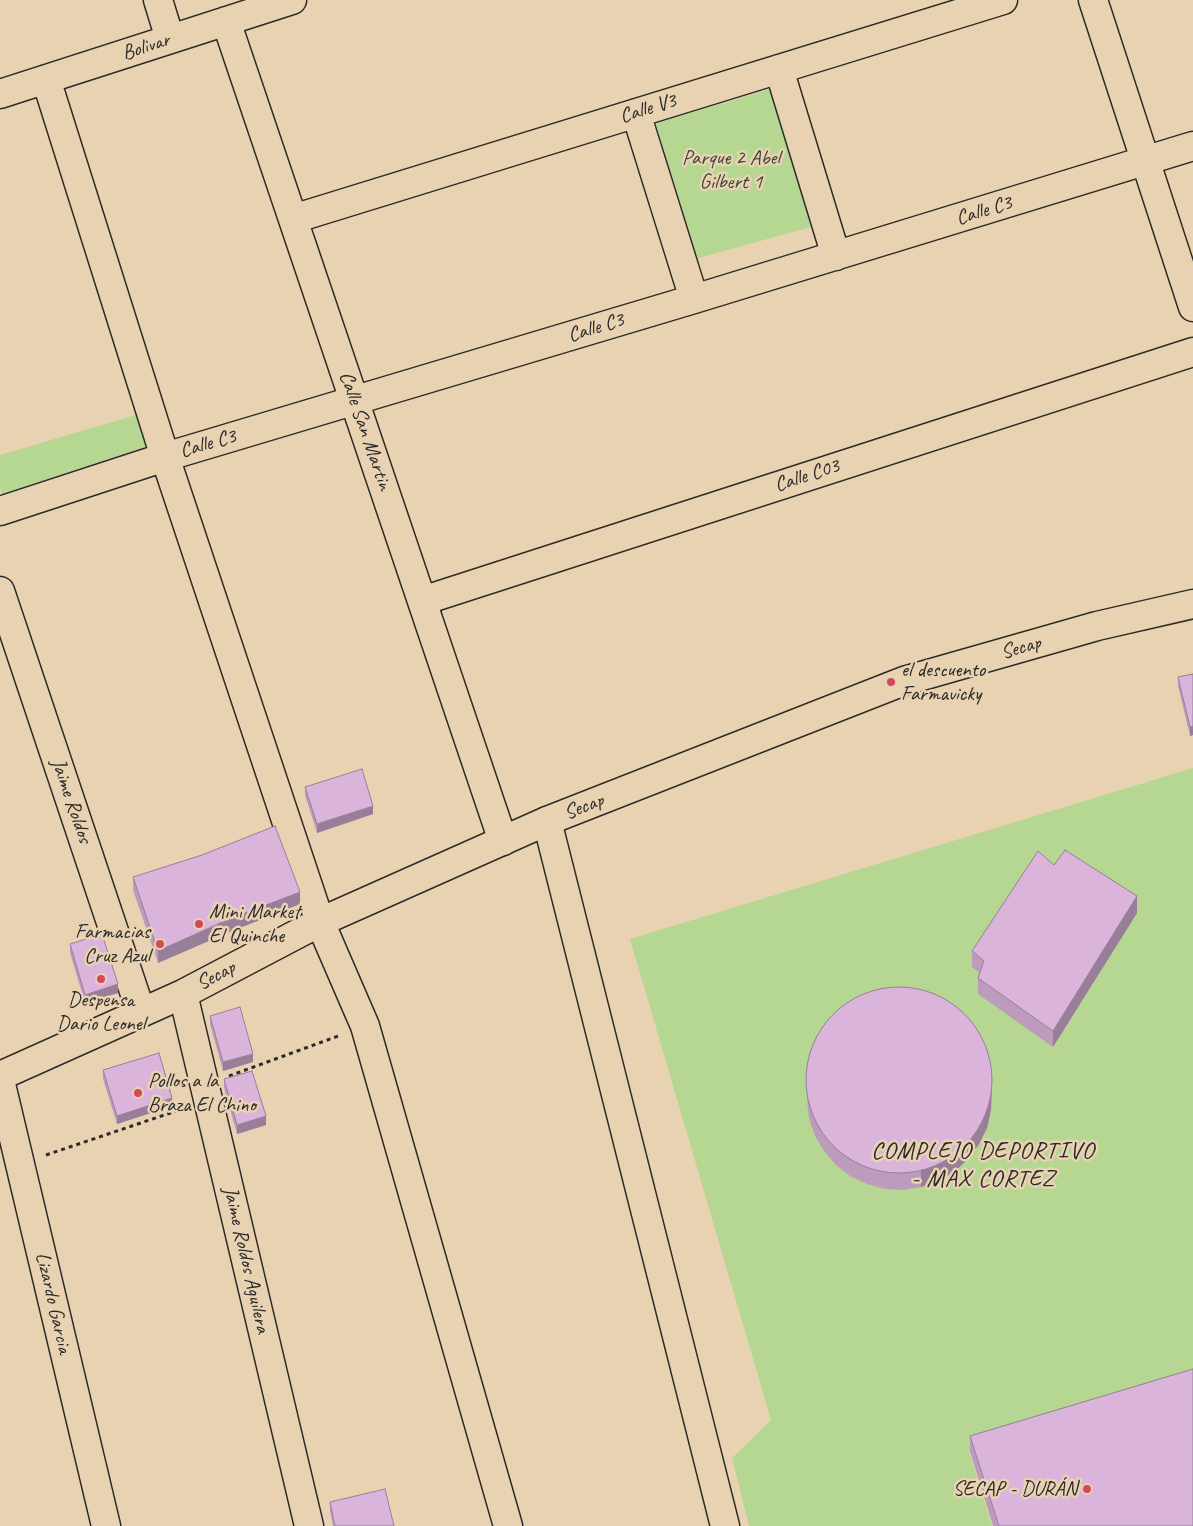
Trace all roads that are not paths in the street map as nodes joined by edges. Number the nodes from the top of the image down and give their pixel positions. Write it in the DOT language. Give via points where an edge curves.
graph roads {
  1 [pos="158,0"];
  2 [pos="292,0"];
  3 [pos="1003,0"];
  4 [pos="1092,0"];
  5 [pos="226,21"];
  6 [pos="170,39"];
  7 [pos="779,69"];
  8 [pos="46,79"];
  9 [pos="0,94"];
  10 [pos="636,113"];
  11 [pos="1193,146"];
  12 [pos="1145,162"];
  13 [pos="293,219"];
  14 [pos="836,256"];
  15 [pos="694,299"];
  16 [pos="1193,307"];
  17 [pos="1193,352"];
  18 [pos="354,401"];
  19 [pos="165,457"];
  20 [pos="0,511"];
  21 [pos="0,591"];
  22 [pos="422,601"];
  23 [pos="1193,604"];
  24 [pos="548,821"];
  25 [pos="503,841"];
  26 [pos="320,922"];
  27 [pos="183,994"];
  28 [pos="141,1012"];
  29 [pos="0,1076"];
  30 [pos="0,1080"];
  31 [pos="106,1526"];
  32 [pos="309,1526"];
  33 [pos="508,1526"];
  34 [pos="725,1526"];
  1 -- 6 [label="street"];
  2 -- 5 [label="street, Bolivar"];
  3 -- 7 [label="street, Calle V3"];
  4 -- 12 [label="street"];
  5 -- 6 [label="street, Bolivar"];
  5 -- 13 [label="street, Calle San Martin"];
  6 -- 8 [label="street, Bolivar"];
  7 -- 10 [label="street, Calle V3"];
  7 -- 14 [label="street"];
  8 -- 9 [label="street, Bolivar"];
  8 -- 19 [label="street"];
  10 -- 13 [label="street, Calle V3"];
  10 -- 15 [label="street"];
  11 -- 12 [label="street, Calle C3"];
  12 -- 14 [label="street, Calle C3"];
  12 -- 16 [label="street"];
  13 -- 18 [label="street, Calle San Martin"];
  14 -- 15 [label="street, Calle C3"];
  15 -- 18 [label="street, Calle C3"];
  17 -- 22 [label="street, Calle C03"];
  18 -- 19 [label="street, Calle C3"];
  18 -- 22 [label="street, Calle San Martin"];
  19 -- 20 [label="street, Calle C3"];
  19 -- 26 [label="street"];
  21 -- 28 [label="street, Jaime Roldos"];
  22 -- 25 [label="street, Calle San Martin"];
  23 -- 24 [label="street, Secap" via="1097,626 904,681"];
  24 -- 25 [label="street, Secap"];
  24 -- 34 [label="street"];
  25 -- 26 [label="street, Secap"];
  26 -- 27 [label="street, Secap"];
  26 -- 33 [label="street" via="365,1026"];
  27 -- 28 [label="street, Secap"];
  27 -- 32 [label="street, Jaime Roldos Aguilera"];
  28 -- 29 [label="street, Secap"];
  30 -- 31 [label="street, Lizardo Garcia"];
}
